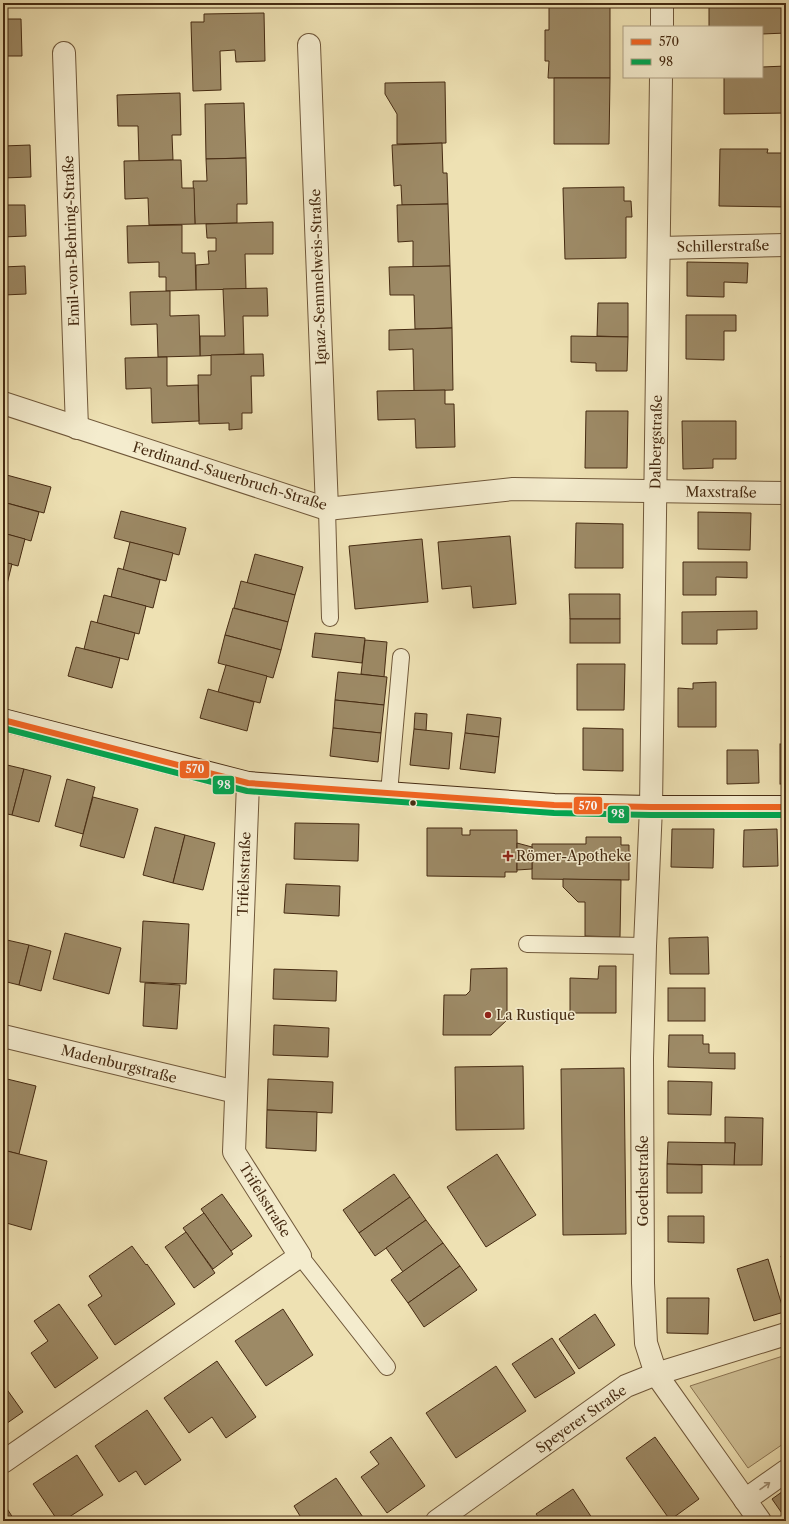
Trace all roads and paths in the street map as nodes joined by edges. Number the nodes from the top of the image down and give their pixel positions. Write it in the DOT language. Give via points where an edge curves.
graph roads {
  1 [pos="662,3"];
  2 [pos="662,26"];
  3 [pos="309,45"];
  4 [pos="64,54"];
  5 [pos="661,78"];
  6 [pos="786,245"];
  7 [pos="660,248"];
  8 [pos="3,403"];
  9 [pos="77,428"];
  10 [pos="655,491"];
  11 [pos="786,493"];
  12 [pos="327,509"];
  13 [pos="330,618"];
  14 [pos="401,657"];
  15 [pos="3,720"];
  16 [pos="248,783"];
  17 [pos="389,793"];
  18 [pos="651,807"];
  19 [pos="786,807"];
  20 [pos="527,944"];
  21 [pos="645,946"];
  22 [pos="3,1036"];
  23 [pos="236,1092"];
  24 [pos="300,1256"];
  25 [pos="786,1334"];
  26 [pos="387,1367"];
  27 [pos="656,1374"];
  28 [pos="3,1462"];
  29 [pos="786,1471"];
  30 [pos="745,1500"];
  31 [pos="437,1521"];
  32 [pos="760,1521"];
  1 -- 2 [label="street"];
  3 -- 12 [label="street, Ignaz-Semmelweis-Straße"];
  4 -- 9 [label="street, Emil-von-Behring-Straße"];
  5 -- 7 [label="street, Dalbergstraße"];
  6 -- 7 [label="street, Schillerstraße"];
  7 -- 10 [label="street, Dalbergstraße"];
  8 -- 9 [label="street, Ferdinand-Sauerbruch-Straße"];
  9 -- 12 [label="street, Ferdinand-Sauerbruch-Straße"];
  10 -- 11 [label="street, Maxstraße"];
  10 -- 12 [label="street, Ferdinand-Sauerbruch-Straße" via="513,489"];
  10 -- 18 [label="street, Dalbergstraße"];
  12 -- 13 [label="lane"];
  14 -- 17 [label="lane"];
  15 -- 16 [label="street"];
  16 -- 17 [label="street"];
  16 -- 23 [label="street, Trifelsstraße"];
  17 -- 18 [label="street" via="554,805"];
  18 -- 19 [label="street"];
  18 -- 21 [label="street, Goethestraße"];
  20 -- 21 [label="lane"];
  21 -- 27 [label="street, Goethestraße" via="642,1058 643,1283 646,1343"];
  22 -- 23 [label="street, Madenburgstraße"];
  23 -- 24 [label="street, Trifelsstraße" via="234,1152"];
  24 -- 26 [label="lane"];
  24 -- 28 [label="street"];
  25 -- 27 [label="street, Speyerer Straße"];
  27 -- 30 [label="street, Goethestraße"];
  27 -- 31 [label="street, Speyerer Straße" via="626,1386"];
  30 -- 29 [label="street, one-way"];
  30 -- 32 [label="street, Goethestraße"];
}
